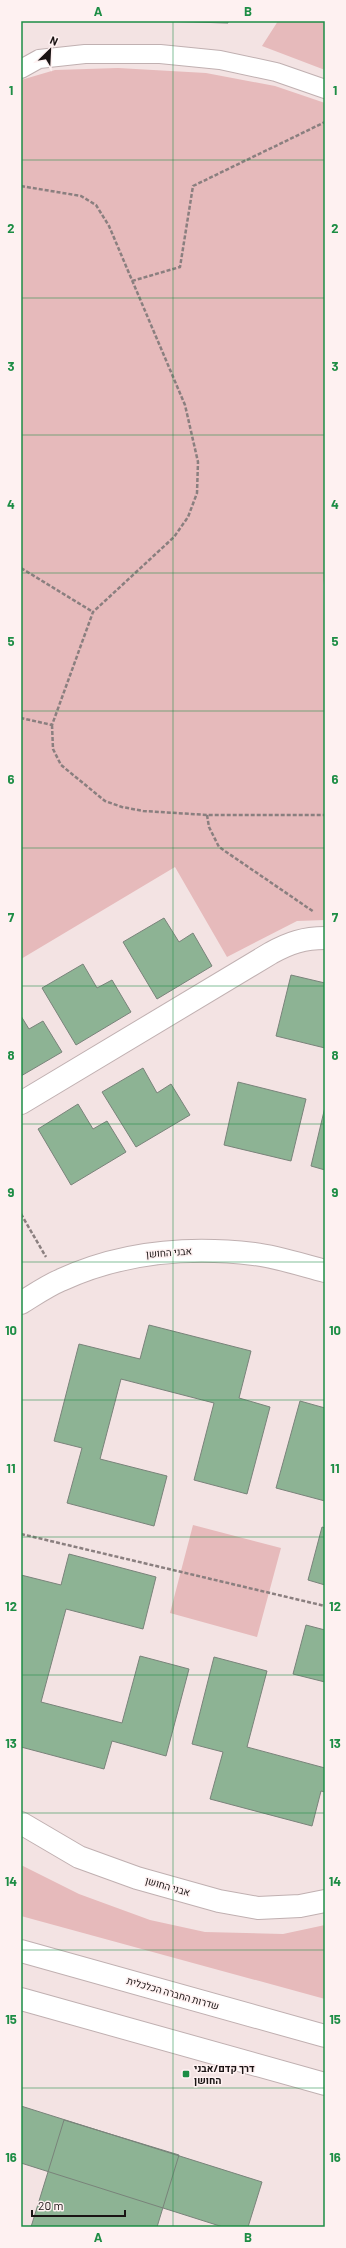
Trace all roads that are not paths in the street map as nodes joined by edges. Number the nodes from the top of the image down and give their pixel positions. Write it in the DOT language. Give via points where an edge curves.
graph roads {
  1 [pos="21,69"];
  2 [pos="325,89"];
  3 [pos="325,938"];
  4 [pos="21,1104"];
  5 [pos="325,1271"];
  6 [pos="21,1303"];
  7 [pos="21,1823"];
  8 [pos="325,1901"];
  9 [pos="21,1951"];
  10 [pos="21,2000"];
  11 [pos="325,2036"];
  12 [pos="325,2084"];
  1 -- 2 [label="lane" via="39,59 47,58 86,54 160,54 220,60 276,72"];
  3 -- 4 [label="street" via="309,938 289,943"];
  5 -- 6 [label="street, אבני החושן" via="255,1254 200,1250 144,1254 100,1265 60,1280"];
  7 -- 8 [label="street, אבני החושן" via="79,1857 137,1878 219,1901 258,1908 300,1906"];
  9 -- 11 [label="street, שדרות החברה הכלכלית"];
  10 -- 12 [label="street"];
}
